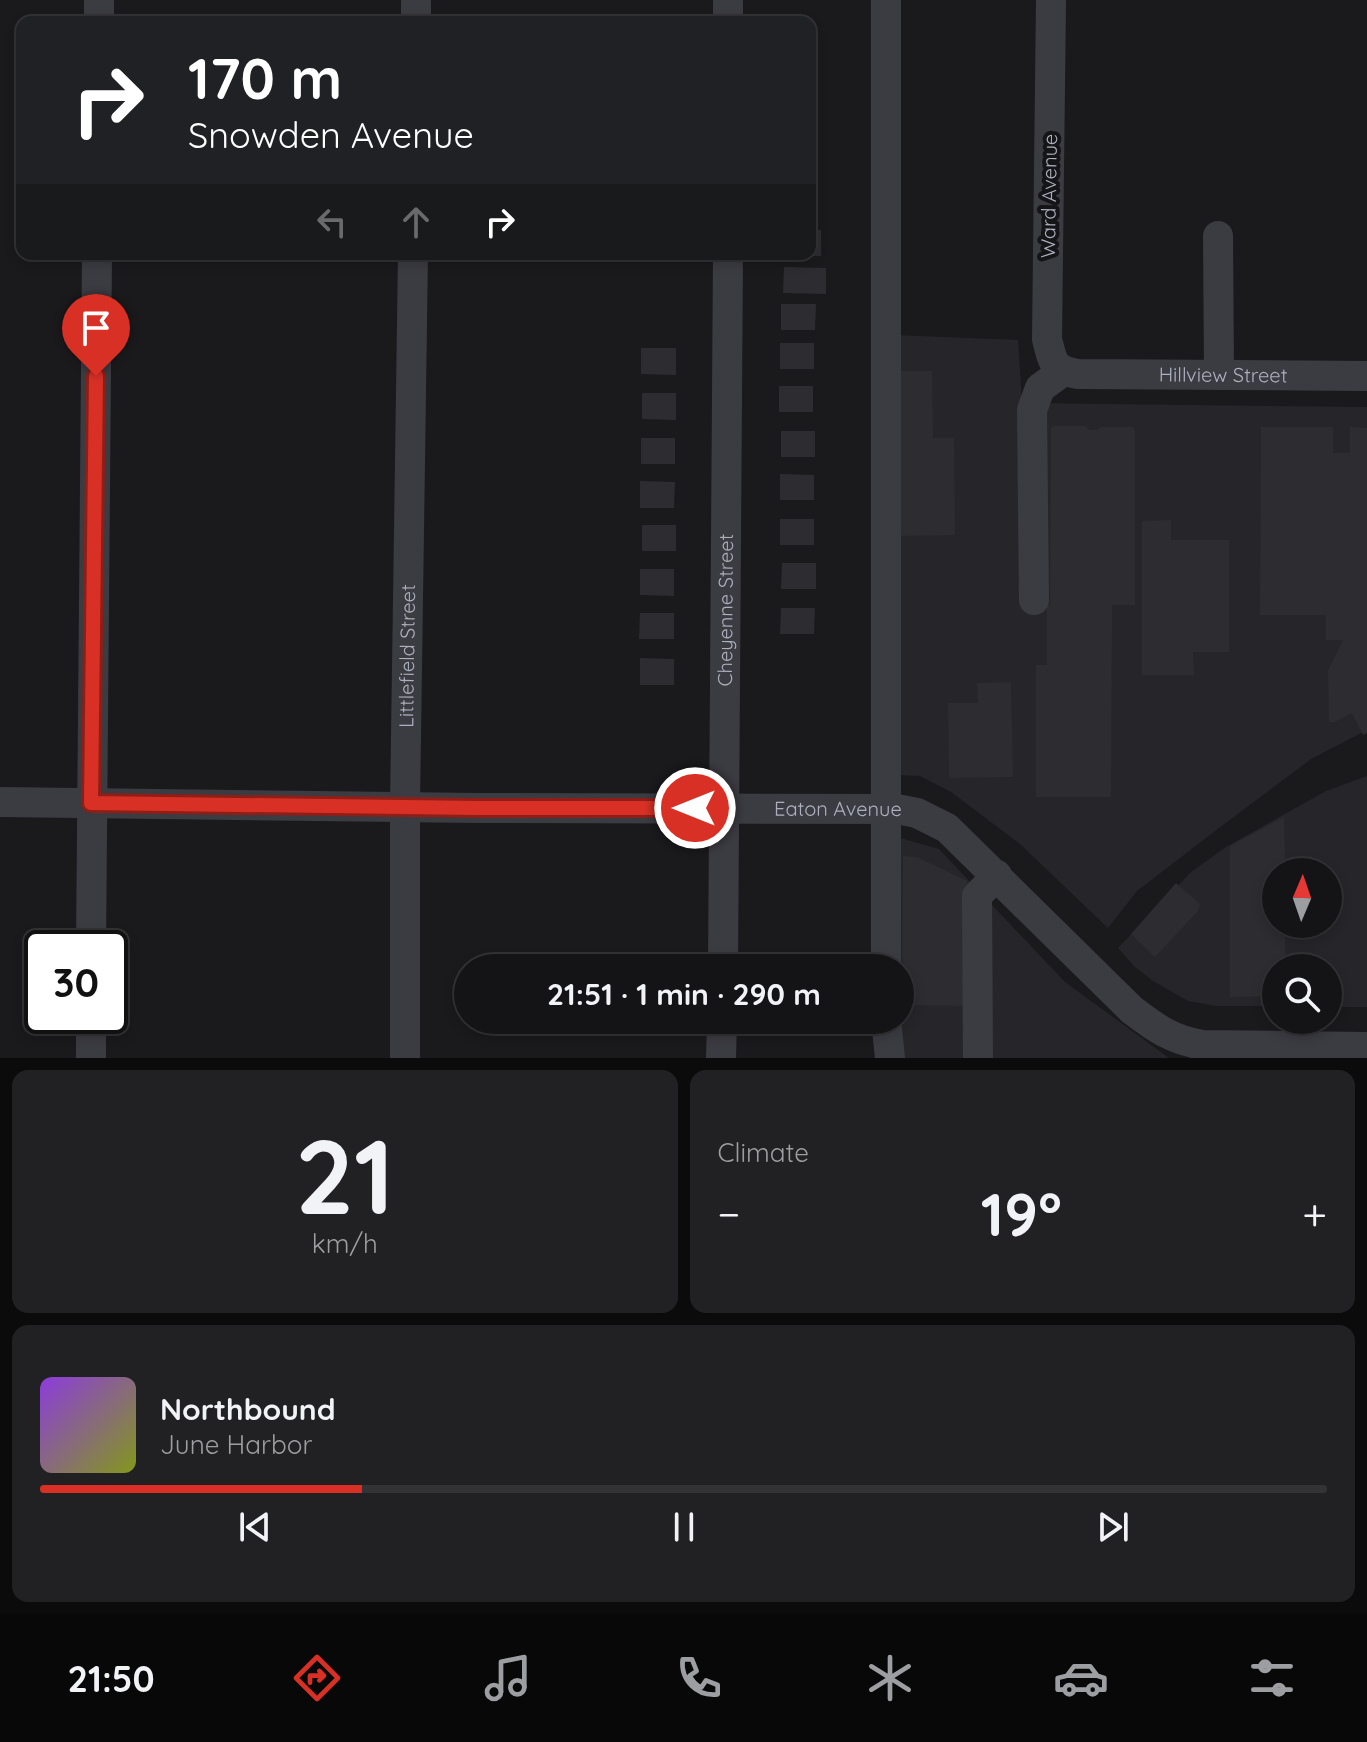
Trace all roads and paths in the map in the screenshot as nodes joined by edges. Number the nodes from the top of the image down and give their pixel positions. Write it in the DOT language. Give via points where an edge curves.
graph roads {
  1 [pos="886,0"];
  2 [pos="1051,0"];
  3 [pos="1218,236"];
  4 [pos="97,260"];
  5 [pos="413,260"];
  6 [pos="728,260"];
  7 [pos="1070,373"];
  8 [pos="1219,375"];
  9 [pos="1367,376"];
  10 [pos="1034,600"];
  11 [pos="0,802"];
  12 [pos="91,803"];
  13 [pos="405,806"];
  14 [pos="726,808"];
  15 [pos="885,809"];
  16 [pos="997,875"];
  17 [pos="91,930"];
  18 [pos="723,954"];
  19 [pos="886,954"];
  20 [pos="91,1034"];
  21 [pos="722,1034"];
  22 [pos="887,1034"];
  23 [pos="1367,1047"];
  24 [pos="91,1058"];
  25 [pos="405,1058"];
  26 [pos="721,1058"];
  27 [pos="890,1058"];
  28 [pos="978,1058"];
  1 -- 15 [label="street"];
  2 -- 7 [label="street, Ward Avenue" via="1047,339 1055,366"];
  3 -- 8 [label="street"];
  4 -- 12 [label="street"];
  5 -- 13 [label="street, Littlefield Street"];
  6 -- 14 [label="street, Cheyenne Street"];
  7 -- 8 [label="street, Hillview Street"];
  7 -- 10 [label="street" via="1040,388 1032,410"];
  8 -- 9 [label="street, Hillview Street"];
  11 -- 12 [label="street, Eaton Avenue"];
  12 -- 13 [label="street, Eaton Avenue"];
  12 -- 17 [label="street"];
  13 -- 14 [label="street, Eaton Avenue"];
  13 -- 25 [label="street, Littlefield Street"];
  14 -- 15 [label="street, Eaton Avenue"];
  14 -- 18 [label="street, Cheyenne Street"];
  15 -- 16 [label="street, Eaton Avenue" via="935,820"];
  15 -- 19 [label="street"];
  16 -- 23 [label="street, Eaton Avenue" via="1161,1033 1202,1045"];
  16 -- 28 [label="street" via="977,896"];
  20 -- 24 [label="street"];
  21 -- 26 [label="street"];
  22 -- 27 [label="street"];
}
